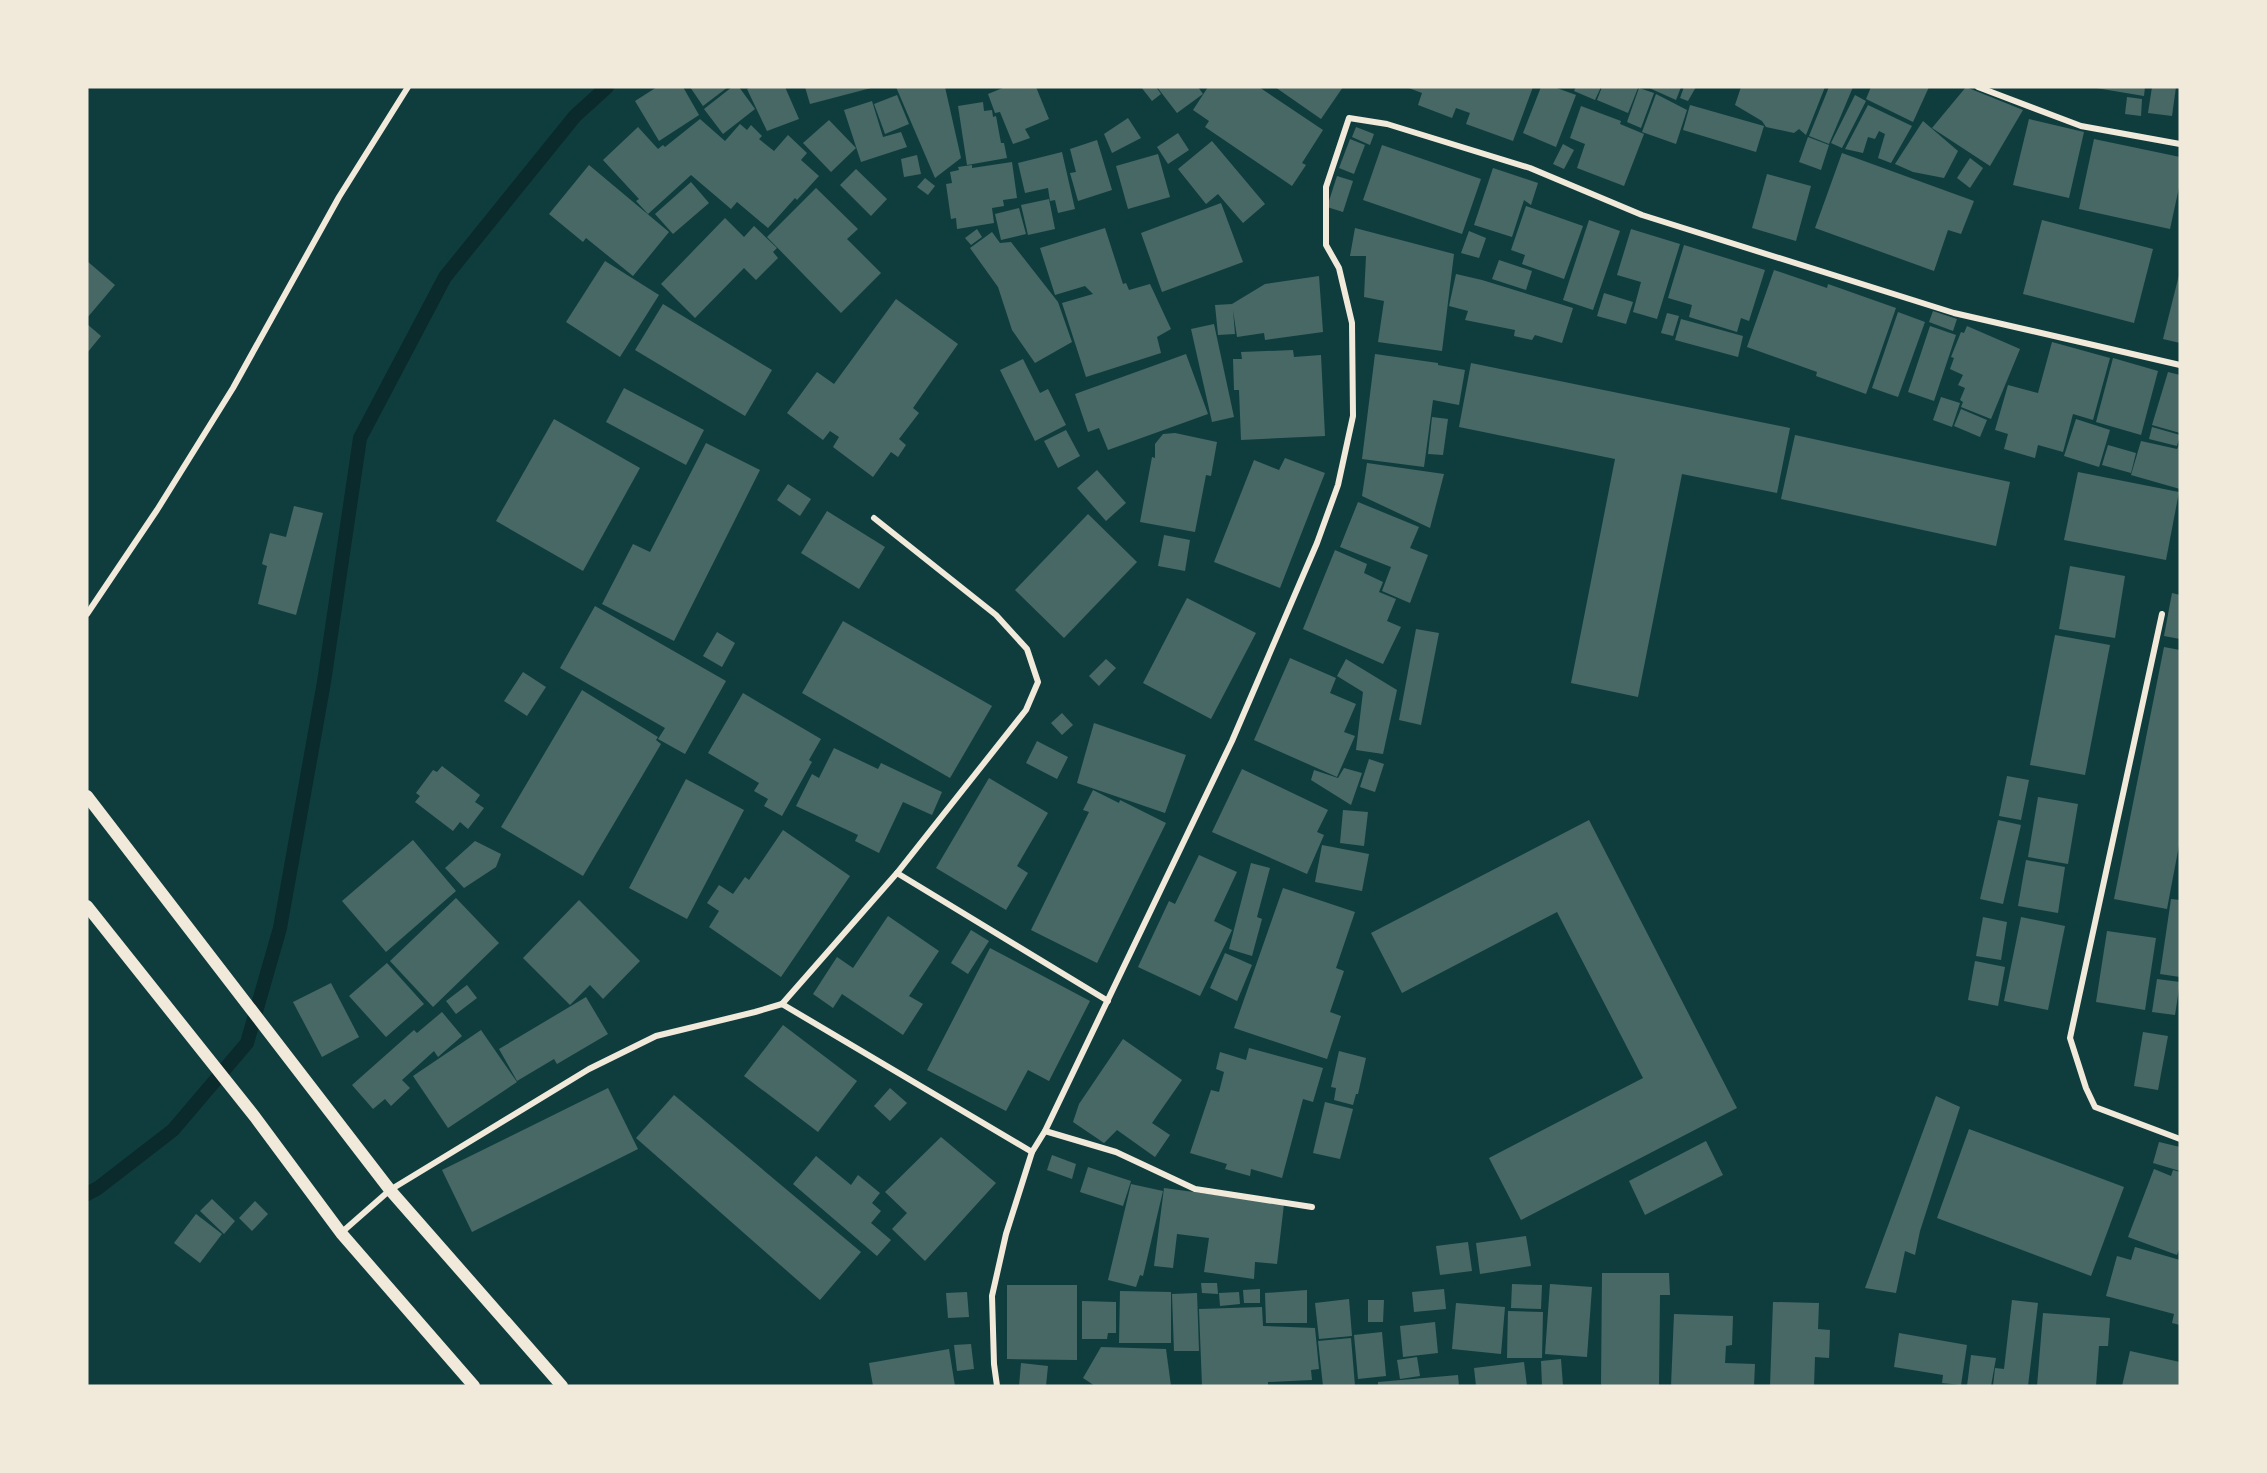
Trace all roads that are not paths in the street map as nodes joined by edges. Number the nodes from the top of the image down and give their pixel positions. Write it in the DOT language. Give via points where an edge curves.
graph roads {
  1 [pos="408,87"];
  2 [pos="1978,87"];
  3 [pos="2180,144"];
  4 [pos="2180,365"];
  5 [pos="874,518"];
  6 [pos="87,614"];
  7 [pos="2162,614"];
  8 [pos="87,796"];
  9 [pos="897,873"];
  10 [pos="87,906"];
  11 [pos="1108,1001"];
  12 [pos="782,1004"];
  13 [pos="1045,1131"];
  14 [pos="2180,1139"];
  15 [pos="1032,1152"];
  16 [pos="390,1190"];
  17 [pos="1312,1207"];
  18 [pos="341,1233"];
  19 [pos="474,1386"];
  20 [pos="562,1386"];
  21 [pos="997,1386"];
  1 -- 6 [label="street" via="339,197 234,388"];
  2 -- 3 [label="street" via="2081,126"];
  4 -- 11 [label="street" via="1954,313 1642,215 1530,168 1387,124 1350,118 1326,187 1326,245 1339,268 1352,323 1353,416 1338,485 1232,741"];
  5 -- 9 [label="street" via="996,615 1027,649 1038,682 1026,710"];
  7 -- 14 [label="street" via="2070,1038 2095,1107"];
  8 -- 16 [label="main road"];
  9 -- 11 [label="street"];
  9 -- 12 [label="street"];
  10 -- 18 [label="main road" via="255,1117"];
  11 -- 13 [label="street"];
  12 -- 15 [label="street"];
  12 -- 16 [label="street" via="656,1036 589,1069"];
  13 -- 15 [label="street"];
  13 -- 17 [label="street" via="1116,1152 1195,1189"];
  15 -- 21 [label="street" via="1006,1234 992,1296"];
  16 -- 18 [label="street"];
  16 -- 20 [label="main road"];
  18 -- 19 [label="main road"];
}
